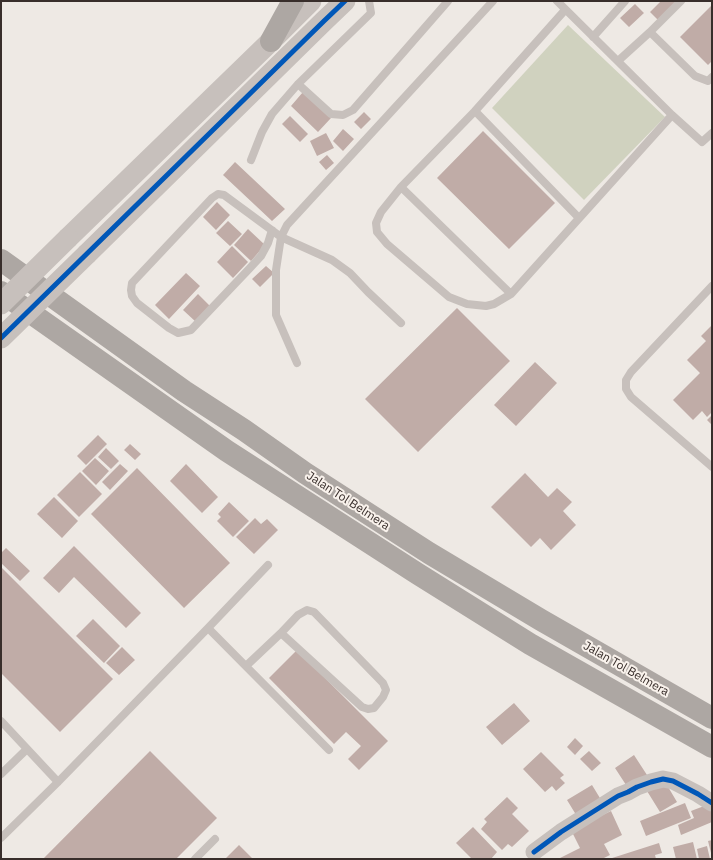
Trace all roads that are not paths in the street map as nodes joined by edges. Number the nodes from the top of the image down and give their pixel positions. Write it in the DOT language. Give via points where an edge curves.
graph roads {
  1 [pos="293,1"];
  2 [pos="311,1"];
  3 [pos="345,1"];
  4 [pos="369,1"];
  5 [pos="448,1"];
  6 [pos="493,1"];
  7 [pos="557,1"];
  8 [pos="681,1"];
  9 [pos="621,3"];
  10 [pos="566,10"];
  11 [pos="650,32"];
  12 [pos="593,37"];
  13 [pos="271,42"];
  14 [pos="618,61"];
  15 [pos="712,77"];
  16 [pos="298,84"];
  17 [pos="475,111"];
  18 [pos="672,115"];
  19 [pos="712,133"];
  20 [pos="251,160"];
  21 [pos="401,187"];
  22 [pos="579,218"];
  23 [pos="272,230"];
  24 [pos="281,237"];
  25 [pos="1,260"];
  26 [pos="712,286"];
  27 [pos="1,292"];
  28 [pos="511,294"];
  29 [pos="1,304"];
  30 [pos="400,323"];
  31 [pos="1,338"];
  32 [pos="297,363"];
  33 [pos="712,466"];
  34 [pos="268,565"];
  35 [pos="208,628"];
  36 [pos="281,633"];
  37 [pos="246,666"];
  38 [pos="712,718"];
  39 [pos="1,721"];
  40 [pos="712,747"];
  41 [pos="27,749"];
  42 [pos="329,750"];
  43 [pos="1,774"];
  44 [pos="58,782"];
  45 [pos="712,803"];
  46 [pos="1,838"];
  47 [pos="215,839"];
  48 [pos="534,852"];
  49 [pos="195,859"];
  1 -- 13 [label="highway"];
  2 -- 13 [label="street"];
  3 -- 31 [label="street, bridge"];
  4 -- 16 [label="lane" via="371,13"];
  5 -- 16 [label="lane" via="353,110 343,115 332,114"];
  6 -- 24 [label="lane" via="287,225"];
  7 -- 10 [label="lane"];
  8 -- 11 [label="lane"];
  9 -- 12 [label="lane"];
  10 -- 12 [label="lane"];
  10 -- 17 [label="lane"];
  11 -- 14 [label="lane"];
  11 -- 15 [label="lane" via="695,76 708,81"];
  12 -- 14 [label="lane"];
  13 -- 29 [label="street, bridge"];
  14 -- 18 [label="lane"];
  16 -- 20 [label="lane" via="272,114"];
  17 -- 21 [label="lane"];
  17 -- 22 [label="lane"];
  18 -- 19 [label="lane" via="702,142"];
  18 -- 22 [label="lane"];
  21 -- 28 [label="lane"];
  21 -- 28 [label="lane" via="381,212 376,223 377,232 387,244 449,297 467,304 486,306"];
  22 -- 28 [label="lane"];
  23 -- 23 [label="lane" via="261,256 191,330 178,333 169,328 137,303 132,296 132,283 218,194 224,195"];
  23 -- 24 [label="lane"];
  24 -- 30 [label="lane" via="332,260 350,273"];
  24 -- 32 [label="lane" via="276,270 276,315"];
  25 -- 38 [label="highway, Jalan Tol Belmera" via="184,390 357,507 541,620"];
  26 -- 33 [label="lane" via="631,372 626,380 626,389 631,397"];
  27 -- 40 [label="highway, Jalan Tol Belmera" via="227,451 418,574 530,644"];
  34 -- 35 [label="lane"];
  35 -- 37 [label="lane"];
  35 -- 44 [label="lane"];
  36 -- 36 [label="lane" via="298,615 306,610 314,612 383,683 386,690 383,697 374,708 362,707"];
  36 -- 37 [label="lane"];
  37 -- 42 [label="lane"];
  39 -- 41 [label="lane"];
  41 -- 43 [label="lane"];
  41 -- 44 [label="lane"];
  44 -- 46 [label="lane"];
  45 -- 48 [label="street" via="673,781 663,779 650,782 618,796"];
  47 -- 49 [label="lane"];
}
